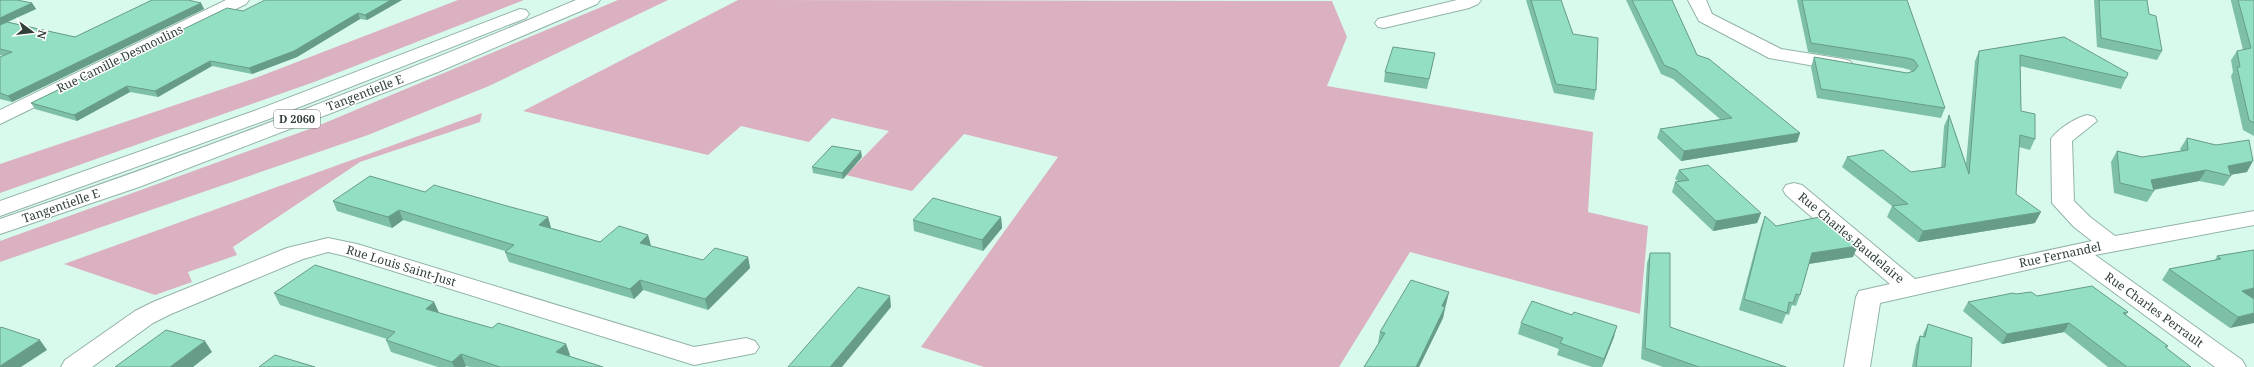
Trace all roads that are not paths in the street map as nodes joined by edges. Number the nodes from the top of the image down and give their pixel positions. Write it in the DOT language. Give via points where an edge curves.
graph roads {
  1 [pos="240,0"];
  2 [pos="553,0"];
  3 [pos="591,0"];
  4 [pos="1472,0"];
  5 [pos="1697,0"];
  6 [pos="1384,23"];
  7 [pos="1858,67"];
  8 [pos="0,118"];
  9 [pos="2087,121"];
  10 [pos="1794,190"];
  11 [pos="0,209"];
  12 [pos="2254,218"];
  13 [pos="0,227"];
  14 [pos="2111,244"];
  15 [pos="2076,253"];
  16 [pos="1909,287"];
  17 [pos="746,347"];
  18 [pos="74,367"];
  19 [pos="1857,367"];
  20 [pos="2233,367"];
  1 -- 8 [label="street, Rue Camille Desmoulins"];
  2 -- 11 [label="street, Tangentielle E / D 2060" via="354,80"];
  3 -- 13 [label="street, Tangentielle E / D 2060" via="431,68 130,182"];
  4 -- 6 [label="street"];
  5 -- 7 [label="street" via="1705,17 1776,54"];
  9 -- 14 [label="street" via="2061,139 2063,203 2082,222"];
  10 -- 16 [label="street, Rue Charles Baudelaire"];
  12 -- 14 [label="street, Rue Fernandel"];
  14 -- 15 [label="street, Rue Fernandel"];
  15 -- 16 [label="street, Rue Fernandel"];
  15 -- 20 [label="street, Rue Charles Perrault"];
  16 -- 19 [label="street, Rue Fernandel" via="1868,296"];
  17 -- 18 [label="street, Rue Louis Saint-Just" via="694,356 349,249 328,245 295,253 162,308 144,317"];
}
